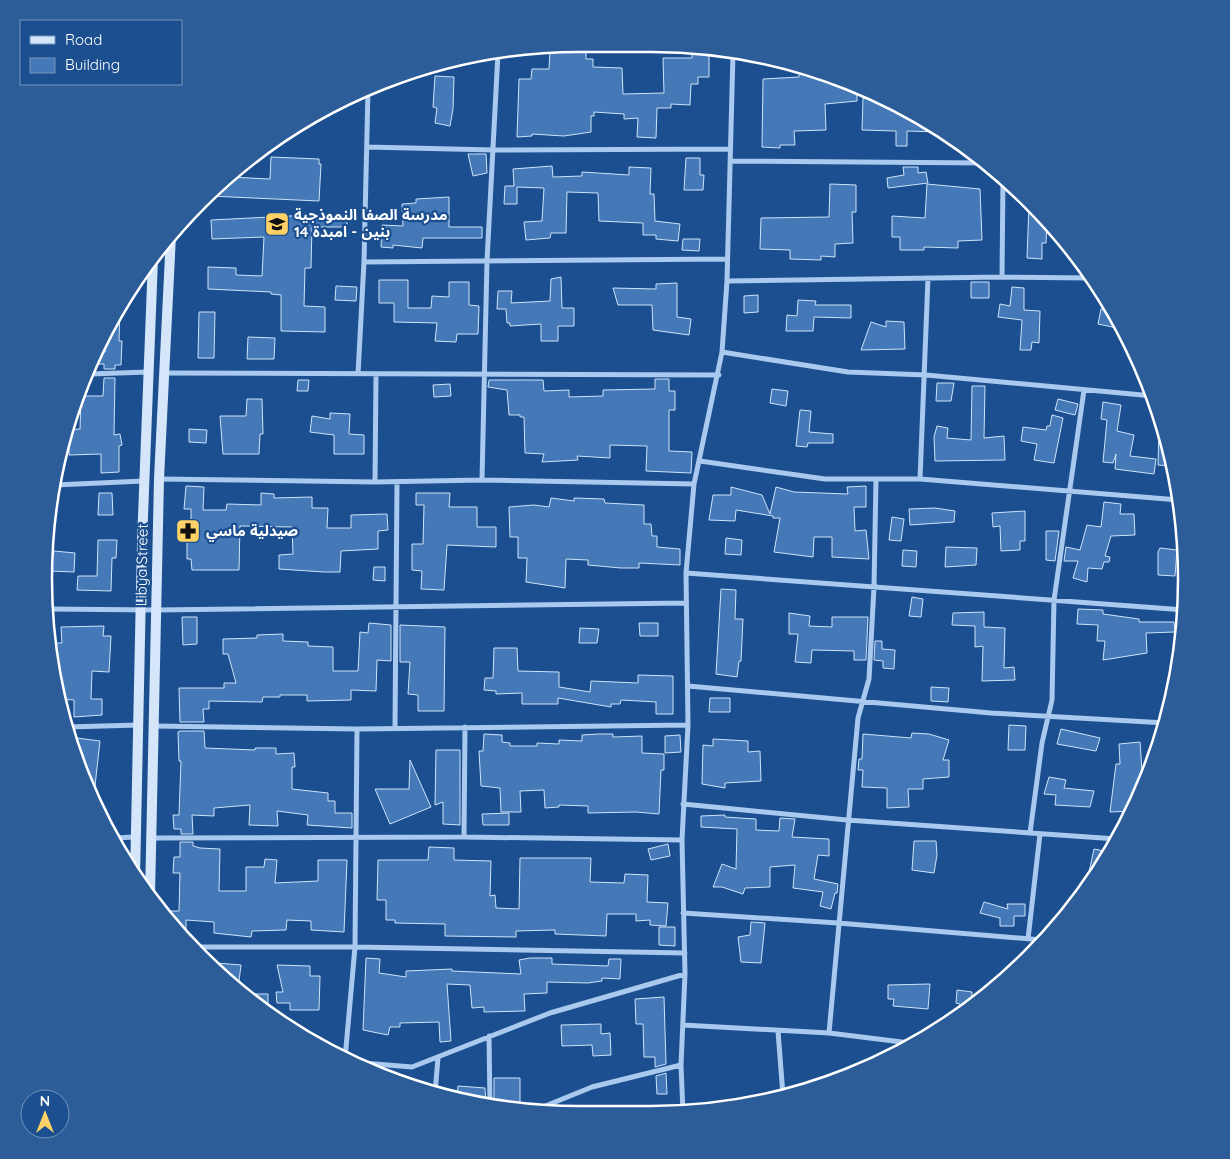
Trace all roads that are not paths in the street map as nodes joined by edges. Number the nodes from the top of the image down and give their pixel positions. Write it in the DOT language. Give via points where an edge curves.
graph roads {
  1 [pos="498,59"];
  2 [pos="734,60"];
  3 [pos="368,97"];
  4 [pos="367,148"];
  5 [pos="730,149"];
  6 [pos="494,150"];
  7 [pos="730,161"];
  8 [pos="973,163"];
  9 [pos="1003,188"];
  10 [pos="168,251"];
  11 [pos="727,259"];
  12 [pos="487,261"];
  13 [pos="364,262"];
  14 [pos="152,272"];
  15 [pos="1002,277"];
  16 [pos="928,278"];
  17 [pos="1083,278"];
  18 [pos="728,281"];
  19 [pos="722,352"];
  20 [pos="148,372"];
  21 [pos="95,374"];
  22 [pos="164,374"];
  23 [pos="358,374"];
  24 [pos="376,374"];
  25 [pos="483,374"];
  26 [pos="719,375"];
  27 [pos="926,375"];
  28 [pos="1084,390"];
  29 [pos="1144,395"];
  30 [pos="700,460"];
  31 [pos="159,480"];
  32 [pos="482,480"];
  33 [pos="876,480"];
  34 [pos="920,480"];
  35 [pos="144,481"];
  36 [pos="375,482"];
  37 [pos="397,482"];
  38 [pos="694,484"];
  39 [pos="61,486"];
  40 [pos="1071,490"];
  41 [pos="1171,499"];
  42 [pos="686,573"];
  43 [pos="874,587"];
  44 [pos="1054,600"];
  45 [pos="686,603"];
  46 [pos="395,606"];
  47 [pos="54,609"];
  48 [pos="1176,609"];
  49 [pos="141,610"];
  50 [pos="156,610"];
  51 [pos="688,686"];
  52 [pos="864,700"];
  53 [pos="1049,716"];
  54 [pos="1158,723"];
  55 [pos="140,725"];
  56 [pos="688,725"];
  57 [pos="154,726"];
  58 [pos="73,727"];
  59 [pos="465,727"];
  60 [pos="395,728"];
  61 [pos="356,729"];
  62 [pos="683,804"];
  63 [pos="847,820"];
  64 [pos="1030,833"];
  65 [pos="1040,834"];
  66 [pos="135,837"];
  67 [pos="464,837"];
  68 [pos="120,838"];
  69 [pos="152,838"];
  70 [pos="357,839"];
  71 [pos="1109,839"];
  72 [pos="682,840"];
  73 [pos="135,862"];
  74 [pos="150,885"];
  75 [pos="684,914"];
  76 [pos="838,923"];
  77 [pos="1028,939"];
  78 [pos="1035,939"];
  79 [pos="355,947"];
  80 [pos="203,948"];
  81 [pos="685,953"];
  82 [pos="685,974"];
  83 [pos="682,1025"];
  84 [pos="778,1031"];
  85 [pos="829,1033"];
  86 [pos="489,1036"];
  87 [pos="903,1042"];
  88 [pos="346,1052"];
  89 [pos="438,1058"];
  90 [pos="374,1064"];
  91 [pos="681,1065"];
  92 [pos="436,1087"];
  93 [pos="782,1090"];
  94 [pos="490,1098"];
  95 [pos="547,1105"];
  96 [pos="683,1105"];
  1 -- 6 [label="street"];
  2 -- 5 [label="street"];
  3 -- 4 [label="street"];
  4 -- 6 [label="street"];
  4 -- 13 [label="street"];
  5 -- 6 [label="street"];
  5 -- 7 [label="street"];
  6 -- 12 [label="street"];
  7 -- 8 [label="street"];
  7 -- 11 [label="street"];
  9 -- 15 [label="street"];
  10 -- 22 [label="main road, Libya Street"];
  11 -- 12 [label="street"];
  11 -- 18 [label="street"];
  12 -- 13 [label="street"];
  12 -- 25 [label="street"];
  13 -- 23 [label="street"];
  14 -- 20 [label="main road, Libya Street"];
  15 -- 16 [label="street"];
  15 -- 17 [label="street"];
  16 -- 18 [label="street"];
  16 -- 27 [label="street"];
  18 -- 19 [label="street"];
  19 -- 26 [label="street"];
  19 -- 27 [label="street" via="848,372"];
  20 -- 21 [label="street"];
  20 -- 35 [label="main road, Libya Street"];
  22 -- 23 [label="street"];
  22 -- 31 [label="main road, Libya Street"];
  23 -- 24 [label="street"];
  24 -- 25 [label="street"];
  24 -- 36 [label="street"];
  25 -- 26 [label="street"];
  25 -- 32 [label="street"];
  26 -- 30 [label="street"];
  27 -- 28 [label="street"];
  27 -- 34 [label="street"];
  28 -- 29 [label="street"];
  28 -- 40 [label="street"];
  30 -- 33 [label="street" via="825,479"];
  30 -- 38 [label="street"];
  31 -- 36 [label="street"];
  31 -- 50 [label="main road, Libya Street"];
  32 -- 37 [label="street"];
  32 -- 38 [label="street"];
  33 -- 34 [label="street"];
  33 -- 43 [label="street"];
  34 -- 40 [label="street"];
  35 -- 39 [label="street"];
  35 -- 49 [label="main road, Libya Street"];
  36 -- 37 [label="street"];
  37 -- 46 [label="street"];
  38 -- 42 [label="street"];
  40 -- 41 [label="street"];
  40 -- 44 [label="street"];
  42 -- 43 [label="street"];
  42 -- 45 [label="street"];
  43 -- 44 [label="street"];
  43 -- 52 [label="street" via="869,679"];
  44 -- 48 [label="street"];
  44 -- 53 [label="street"];
  45 -- 46 [label="street"];
  45 -- 51 [label="street"];
  46 -- 50 [label="street"];
  46 -- 60 [label="street"];
  47 -- 49 [label="street"];
  49 -- 50 [label="street"];
  49 -- 55 [label="main road, Libya Street"];
  50 -- 57 [label="main road, Libya Street"];
  51 -- 52 [label="street"];
  51 -- 56 [label="street"];
  52 -- 53 [label="street"];
  52 -- 63 [label="street" via="858,718"];
  53 -- 54 [label="street"];
  53 -- 64 [label="street" via="1043,737"];
  55 -- 58 [label="street"];
  55 -- 66 [label="main road, Libya Street"];
  56 -- 59 [label="street"];
  56 -- 62 [label="street"];
  57 -- 61 [label="street"];
  57 -- 69 [label="main road, Libya Street"];
  59 -- 60 [label="street"];
  59 -- 67 [label="street"];
  60 -- 61 [label="street"];
  61 -- 70 [label="street"];
  62 -- 63 [label="street"];
  62 -- 72 [label="street"];
  63 -- 64 [label="street"];
  63 -- 76 [label="street"];
  64 -- 65 [label="street"];
  65 -- 71 [label="street"];
  65 -- 77 [label="street"];
  66 -- 68 [label="street"];
  66 -- 73 [label="main road, Libya Street"];
  67 -- 70 [label="street"];
  67 -- 72 [label="street"];
  69 -- 70 [label="street"];
  69 -- 74 [label="main road, Libya Street"];
  70 -- 79 [label="street"];
  72 -- 75 [label="street"];
  75 -- 76 [label="street"];
  75 -- 81 [label="street"];
  76 -- 77 [label="street"];
  76 -- 85 [label="street"];
  77 -- 78 [label="street"];
  79 -- 80 [label="street"];
  79 -- 81 [label="street"];
  79 -- 88 [label="street"];
  81 -- 82 [label="street"];
  82 -- 83 [label="street"];
  82 -- 86 [label="street" via="550,1013"];
  83 -- 84 [label="street"];
  83 -- 91 [label="street"];
  84 -- 85 [label="street"];
  84 -- 93 [label="street"];
  85 -- 87 [label="street"];
  86 -- 89 [label="street"];
  86 -- 94 [label="street"];
  89 -- 90 [label="street" via="405,1067"];
  89 -- 92 [label="street"];
  91 -- 95 [label="street" via="592,1087"];
  91 -- 96 [label="street"];
}
